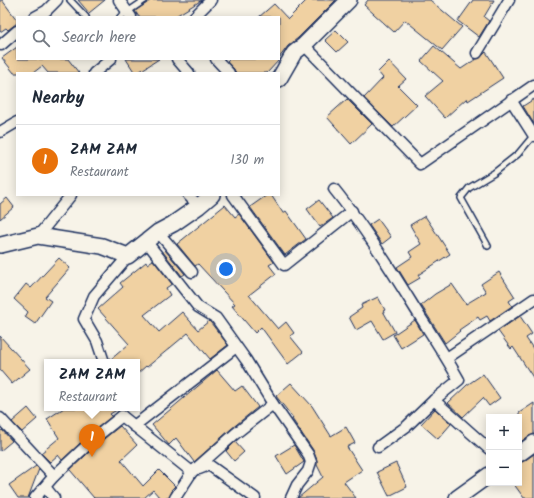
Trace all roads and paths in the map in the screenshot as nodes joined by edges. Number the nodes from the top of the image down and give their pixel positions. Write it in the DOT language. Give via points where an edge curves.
graph roads {
  1 [pos="57,0"];
  2 [pos="70,0"];
  3 [pos="119,0"];
  4 [pos="145,0"];
  5 [pos="211,0"];
  6 [pos="349,0"];
  7 [pos="509,0"];
  8 [pos="126,15"];
  9 [pos="37,16"];
  10 [pos="85,16"];
  11 [pos="195,16"];
  12 [pos="16,32"];
  13 [pos="1,45"];
  14 [pos="304,45"];
  15 [pos="477,53"];
  16 [pos="110,60"];
  17 [pos="178,60"];
  18 [pos="217,60"];
  19 [pos="95,72"];
  20 [pos="189,72"];
  21 [pos="228,72"];
  22 [pos="280,77"];
  23 [pos="534,85"];
  24 [pos="511,100"];
  25 [pos="16,123"];
  26 [pos="0,132"];
  27 [pos="534,136"];
  28 [pos="334,189"];
  29 [pos="70,196"];
  30 [pos="189,196"];
  31 [pos="211,196"];
  32 [pos="234,196"];
  33 [pos="198,206"];
  34 [pos="352,211"];
  35 [pos="158,232"];
  36 [pos="38,236"];
  37 [pos="146,241"];
  38 [pos="0,245"];
  39 [pos="488,246"];
  40 [pos="128,256"];
  41 [pos="192,272"];
  42 [pos="534,299"];
  43 [pos="236,347"];
  44 [pos="447,358"];
  45 [pos="103,359"];
  46 [pos="434,400"];
  47 [pos="273,404"];
  48 [pos="121,412"];
  49 [pos="0,418"];
  50 [pos="134,426"];
  51 [pos="534,443"];
  52 [pos="486,446"];
  53 [pos="378,447"];
  54 [pos="522,452"];
  55 [pos="192,472"];
  56 [pos="54,476"];
  57 [pos="486,477"];
  58 [pos="44,487"];
  59 [pos="35,498"];
  60 [pos="54,498"];
  61 [pos="174,498"];
  62 [pos="255,498"];
  63 [pos="291,498"];
  64 [pos="457,498"];
  1 -- 9 [label="street"];
  2 -- 10 [label="lane"];
  3 -- 8 [label="street"];
  4 -- 8 [label="lane"];
  5 -- 11 [label="street"];
  6 -- 14 [label="street"];
  7 -- 15 [label="street"];
  12 -- 13 [label="street"];
  14 -- 22 [label="street" via="294,53"];
  14 -- 24 [label="street" via="420,164"];
  16 -- 19 [label="street"];
  17 -- 20 [label="street"];
  18 -- 21 [label="street"];
  23 -- 24 [label="street"];
  24 -- 27 [label="street"];
  25 -- 26 [label="street"];
  27 -- 39 [label="lane" via="518,154 469,188 461,198"];
  28 -- 34 [label="street"];
  29 -- 36 [label="street"];
  30 -- 33 [label="street"];
  31 -- 33 [label="street"];
  32 -- 34 [label="street" via="284,265"];
  33 -- 35 [label="street"];
  34 -- 44 [label="street"];
  35 -- 37 [label="street"];
  35 -- 41 [label="street"];
  36 -- 38 [label="street"];
  36 -- 40 [label="street" via="102,246"];
  37 -- 40 [label="street"];
  37 -- 43 [label="street" via="198,307 216,318"];
  40 -- 45 [label="street" via="94,296 84,319"];
  42 -- 44 [label="street"];
  43 -- 47 [label="street"];
  43 -- 50 [label="street"];
  44 -- 46 [label="street" via="459,380"];
  46 -- 52 [label="street"];
  46 -- 53 [label="street" via="407,426"];
  47 -- 55 [label="street"];
  47 -- 63 [label="street" via="311,462"];
  48 -- 50 [label="street"];
  48 -- 56 [label="street"];
  49 -- 56 [label="street"];
  50 -- 55 [label="street"];
  51 -- 54 [label="street"];
  55 -- 61 [label="street"];
  55 -- 62 [label="street" via="209,465"];
  56 -- 58 [label="street"];
  57 -- 64 [label="street"];
  58 -- 59 [label="street"];
  58 -- 60 [label="street"];
}
